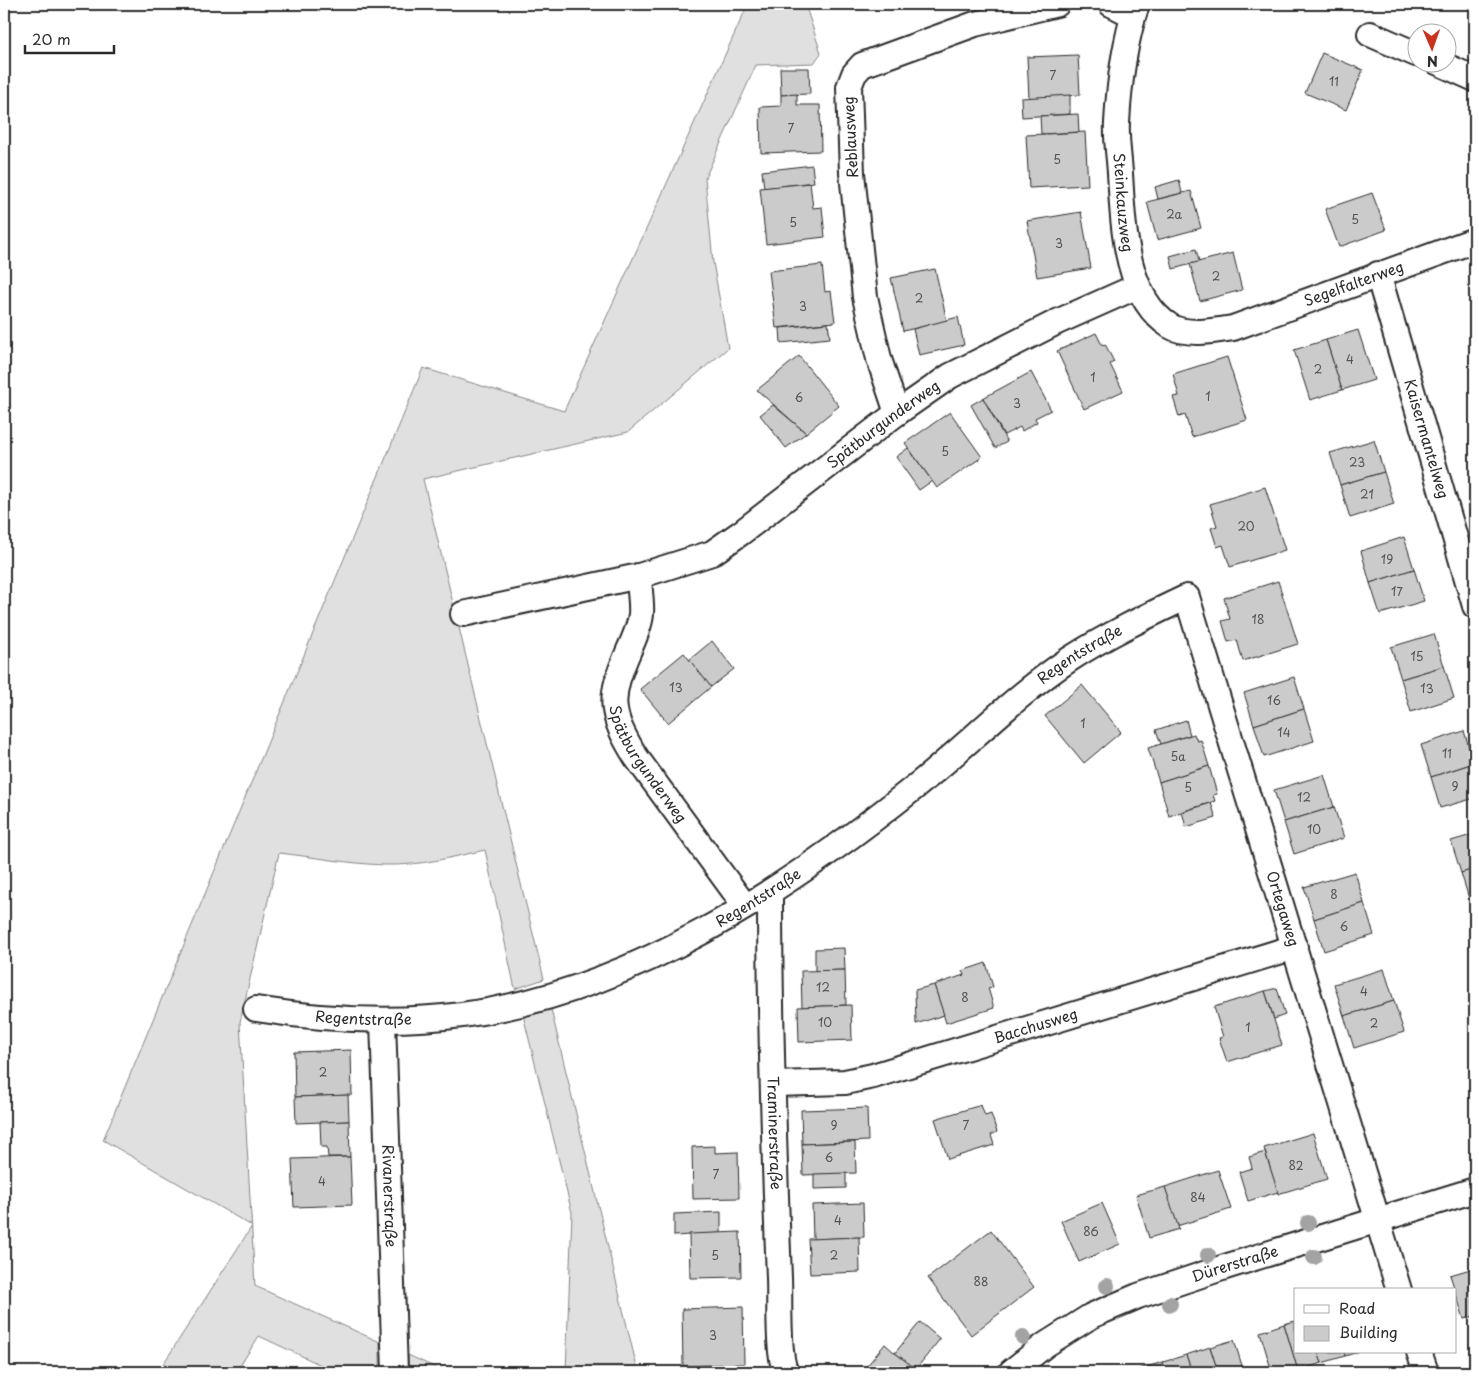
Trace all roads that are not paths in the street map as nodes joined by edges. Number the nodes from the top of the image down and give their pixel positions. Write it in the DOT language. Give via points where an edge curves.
graph roads {
  1 [pos="1057,4"];
  2 [pos="1111,4"];
  3 [pos="1135,10"];
  4 [pos="1370,34"];
  5 [pos="1406,50"];
  6 [pos="1456,70"];
  7 [pos="1475,79"];
  8 [pos="1475,240"];
  9 [pos="1378,274"];
  10 [pos="1138,286"];
  11 [pos="1233,328"];
  12 [pos="897,413"];
  13 [pos="1468,558"];
  14 [pos="639,576"];
  15 [pos="1187,598"];
  16 [pos="1475,606"];
  17 [pos="463,614"];
  18 [pos="770,893"];
  19 [pos="745,906"];
  20 [pos="1295,947"];
  21 [pos="256,1009"];
  22 [pos="383,1021"];
  23 [pos="774,1084"];
  24 [pos="1475,1190"];
  25 [pos="1376,1220"];
  26 [pos="1398,1288"];
  27 [pos="1421,1354"];
  28 [pos="394,1372"];
  29 [pos="786,1372"];
  30 [pos="1011,1372"];
  31 [pos="1426,1372"];
  1 -- 12 [label="street, Reblausweg" via="975,24 862,65 848,87 852,173 865,297 879,358"];
  2 -- 3 [label="street"];
  3 -- 10 [label="street, Steinkauzweg" via="1124,63 1117,124 1125,234"];
  4 -- 5 [label="street"];
  6 -- 7 [label="street"];
  8 -- 9 [label="street, Segelfalterweg"];
  9 -- 11 [label="street, Segelfalterweg"];
  9 -- 13 [label="street, Kaisermantelweg"];
  10 -- 11 [label="street, Steinkauzweg" via="1146,302 1170,327 1203,334"];
  10 -- 12 [label="street, Spätburgunderweg" via="1057,322 950,376"];
  12 -- 14 [label="street, Spätburgunderweg" via="712,553"];
  13 -- 16 [label="street, Kaisermantelweg"];
  14 -- 17 [label="street, Spätburgunderweg"];
  14 -- 19 [label="street, Spätburgunderweg" via="641,615 618,675 613,708 622,734 636,757"];
  15 -- 18 [label="street, Regentstraße" via="1131,624 1070,660 997,715 917,786"];
  15 -- 20 [label="street, Ortegaweg"];
  18 -- 19 [label="street, Regentstraße"];
  18 -- 23 [label="street, Traminerstraße"];
  19 -- 22 [label="street, Regentstraße" via="625,970 552,996 463,1015"];
  20 -- 23 [label="street, Bacchusweg" via="873,1076 845,1082"];
  20 -- 25 [label="street, Ortegaweg"];
  21 -- 22 [label="street, Regentstraße" via="311,1018"];
  22 -- 28 [label="street, Rivanerstraße"];
  23 -- 29 [label="street, Traminerstraße" via="782,1353"];
  24 -- 25 [label="street, Dürerstraße"];
  25 -- 26 [label="street, Ortegaweg"];
  25 -- 30 [label="street, Dürerstraße" via="1138,1296 1091,1316 1045,1345"];
  27 -- 31 [label="street"];
}
